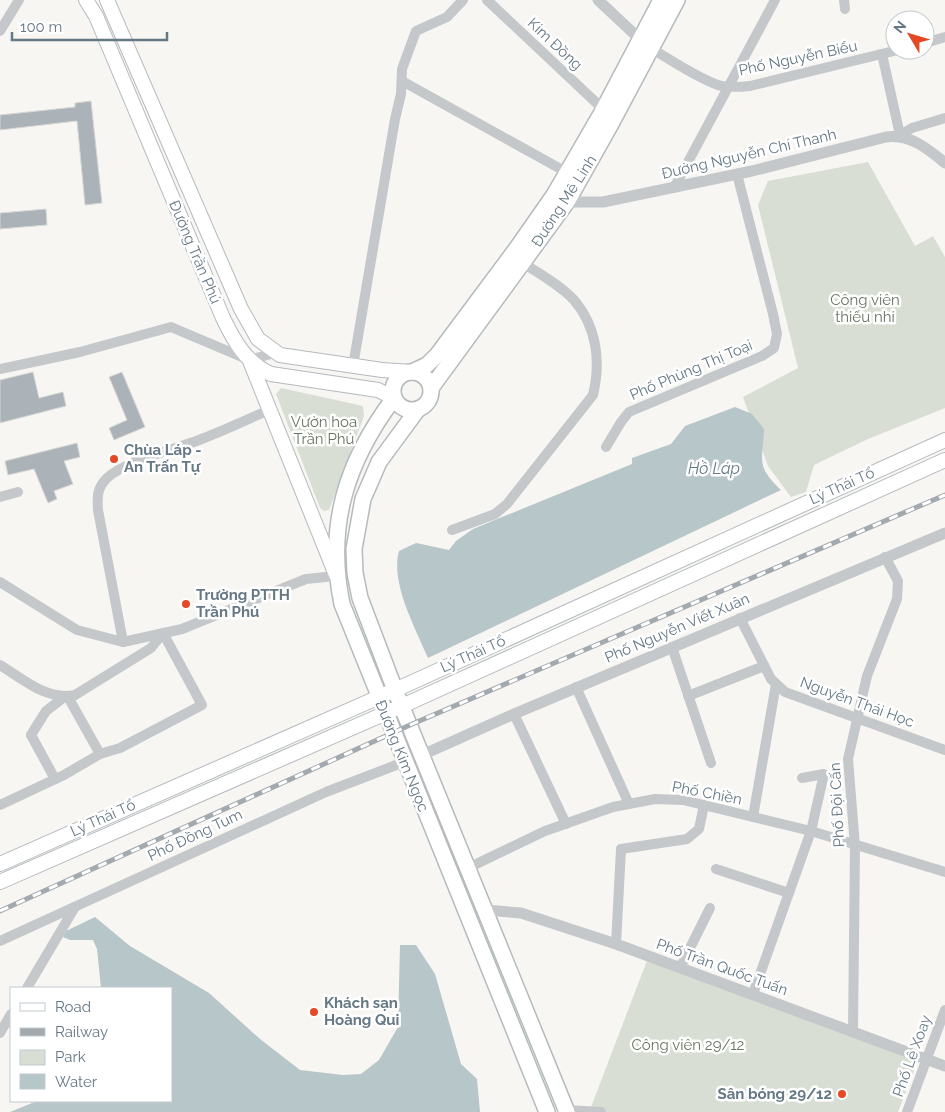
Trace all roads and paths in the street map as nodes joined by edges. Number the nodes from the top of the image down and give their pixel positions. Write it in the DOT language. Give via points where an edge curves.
graph roads {
  1 [pos="19,0"];
  2 [pos="86,0"];
  3 [pos="107,0"];
  4 [pos="463,0"];
  5 [pos="488,0"];
  6 [pos="598,0"];
  7 [pos="661,0"];
  8 [pos="677,0"];
  9 [pos="775,0"];
  10 [pos="0,31"];
  11 [pos="646,45"];
  12 [pos="885,53"];
  13 [pos="882,54"];
  14 [pos="402,80"];
  15 [pos="728,87"];
  16 [pos="604,110"];
  17 [pos="945,118"];
  18 [pos="900,135"];
  19 [pos="945,163"];
  20 [pos="568,173"];
  21 [pos="737,174"];
  22 [pos="674,188"];
  23 [pos="550,201"];
  24 [pos="566,202"];
  25 [pos="523,263"];
  26 [pos="275,353"];
  27 [pos="249,360"];
  28 [pos="353,366"];
  29 [pos="0,369"];
  30 [pos="412,372"];
  31 [pos="431,388"];
  32 [pos="394,398"];
  33 [pos="418,409"];
  34 [pos="269,410"];
  35 [pos="945,440"];
  36 [pos="606,446"];
  37 [pos="945,460"];
  38 [pos="18,492"];
  39 [pos="0,497"];
  40 [pos="452,530"];
  41 [pos="945,532"];
  42 [pos="885,557"];
  43 [pos="336,576"];
  44 [pos="0,582"];
  45 [pos="740,618"];
  46 [pos="162,633"];
  47 [pos="123,642"];
  48 [pos="672,647"];
  49 [pos="0,665"];
  50 [pos="764,666"];
  51 [pos="776,684"];
  52 [pos="576,687"];
  53 [pos="395,690"];
  54 [pos="688,696"];
  55 [pos="66,697"];
  56 [pos="378,697"];
  57 [pos="402,706"];
  58 [pos="385,714"];
  59 [pos="514,714"];
  60 [pos="857,717"];
  61 [pos="945,750"];
  62 [pos="100,754"];
  63 [pos="422,755"];
  64 [pos="404,762"];
  65 [pos="711,764"];
  66 [pos="802,778"];
  67 [pos="55,780"];
  68 [pos="629,804"];
  69 [pos="0,805"];
  70 [pos="704,805"];
  71 [pos="753,817"];
  72 [pos="566,824"];
  73 [pos="812,831"];
  74 [pos="855,846"];
  75 [pos="0,864"];
  76 [pos="468,868"];
  77 [pos="716,869"];
  78 [pos="945,872"];
  79 [pos="0,882"];
  80 [pos="789,893"];
  81 [pos="75,907"];
  82 [pos="710,908"];
  83 [pos="485,910"];
  84 [pos="0,941"];
  85 [pos="616,944"];
  86 [pos="680,968"];
  87 [pos="28,987"];
  88 [pos="753,994"];
  89 [pos="945,1010"];
  90 [pos="10,1016"];
  91 [pos="853,1032"];
  92 [pos="0,1033"];
  93 [pos="926,1060"];
  94 [pos="945,1066"];
  95 [pos="565,1111"];
  96 [pos="547,1112"];
  97 [pos="601,1112"];
  98 [pos="907,1112"];
  1 -- 10 [label="street"];
  2 -- 27 [label="main road, Đường Trần Phú" via="96,16 223,318 236,344"];
  3 -- 26 [label="main road, Đường Trần Phú" via="241,309 258,340"];
  4 -- 14 [label="street" via="447,17 416,31 402,69"];
  5 -- 16 [label="street, Kim Đồng"];
  6 -- 11 [label="street"];
  7 -- 11 [label="main road, Đường Mê Linh"];
  8 -- 11 [label="main road, Đường Mê Linh"];
  9 -- 15 [label="street"];
  11 -- 15 [label="street, Phố Nguyễn Biểu" via="699,76"];
  11 -- 16 [label="main road, Đường Mê Linh"];
  11 -- 24 [label="main road, Đường Mê Linh"];
  12 -- 13 [label="street, Phố Nguyễn Biểu"];
  13 -- 15 [label="street, Phố Nguyễn Biểu" via="750,86"];
  13 -- 18 [label="street"];
  14 -- 20 [label="street"];
  14 -- 28 [label="street"];
  15 -- 22 [label="street"];
  16 -- 20 [label="main road, Đường Mê Linh"];
  17 -- 18 [label="street"];
  18 -- 19 [label="street" via="926,147"];
  18 -- 21 [label="street, Đường Nguyễn Chí Thanh"];
  20 -- 23 [label="main road, Đường Mê Linh"];
  21 -- 22 [label="street, Đường Nguyễn Chí Thanh"];
  21 -- 36 [label="street, Phố Phùng Thị Toại" via="778,334 774,348 629,412"];
  22 -- 24 [label="street, Đường Nguyễn Chí Thanh" via="603,202"];
  23 -- 24 [label="street, Đường Nguyễn Chí Thanh"];
  23 -- 30 [label="main road, Đường Mê Linh" via="438,354 427,365"];
  24 -- 25 [label="main road, Đường Mê Linh"];
  25 -- 31 [label="main road, Đường Mê Linh"];
  25 -- 40 [label="street" via="574,300 590,326 595,341 598,376 593,395 507,504 495,514"];
  26 -- 27 [label="street"];
  26 -- 28 [label="main road"];
  27 -- 29 [label="street" via="171,328"];
  27 -- 32 [label="main road, Đường Trần Phú" via="271,374 378,390"];
  27 -- 34 [label="main road"];
  28 -- 30 [label="main road"];
  30 -- 31 [label="main road" via="425,377"];
  30 -- 32 [label="main road" via="396,380"];
  31 -- 33 [label="main road" via="428,401"];
  32 -- 33 [label="main road" via="404,409"];
  32 -- 43 [label="main road, Đường Kim Ngọc" via="368,437 349,481 337,528"];
  33 -- 53 [label="main road, Đường Kim Ngọc" via="372,474 359,515 354,549 360,598"];
  34 -- 43 [label="main road"];
  34 -- 47 [label="street" via="120,470 100,488 96,496 98,510"];
  35 -- 53 [label="main road, Lý Thái Tổ"];
  37 -- 57 [label="main road, Lý Thái Tổ"];
  38 -- 39 [label="street"];
  41 -- 42 [label="street, Phố Nguyễn Viết Xuân"];
  42 -- 45 [label="street, Phố Nguyễn Viết Xuân"];
  42 -- 60 [label="street, Phố Đội Cấn" via="898,581 897,599 867,676"];
  43 -- 46 [label="street" via="306,579 182,629"];
  43 -- 56 [label="main road, Đường Kim Ngọc" via="342,604"];
  44 -- 47 [label="street" via="77,630"];
  45 -- 48 [label="street, Phố Nguyễn Viết Xuân"];
  45 -- 50 [label="street, Nguyễn Thái Học"];
  46 -- 47 [label="street"];
  46 -- 55 [label="street" via="151,648 75,695"];
  46 -- 62 [label="street" via="202,705 120,748"];
  48 -- 52 [label="street, Phố Nguyễn Viết Xuân"];
  48 -- 54 [label="street"];
  49 -- 55 [label="street" via="37,688"];
  50 -- 51 [label="street, Nguyễn Thái Học"];
  50 -- 54 [label="street"];
  51 -- 60 [label="street, Nguyễn Thái Học" via="785,692"];
  51 -- 71 [label="street"];
  52 -- 59 [label="street, Phố Nguyễn Viết Xuân"];
  52 -- 68 [label="street"];
  53 -- 56 [label="main road, Lý Thái Tổ"];
  53 -- 57 [label="main road, Đường Kim Ngọc"];
  54 -- 65 [label="street"];
  55 -- 62 [label="street"];
  55 -- 67 [label="street" via="46,711 31,735"];
  56 -- 58 [label="main road, Đường Kim Ngọc"];
  56 -- 75 [label="main road, Lý Thái Tổ"];
  57 -- 58 [label="main road, Lý Thái Tổ"];
  57 -- 63 [label="main road, Đường Kim Ngọc"];
  58 -- 64 [label="main road, Đường Kim Ngọc"];
  58 -- 79 [label="main road, Lý Thái Tổ"];
  59 -- 63 [label="street, Phố Nguyễn Viết Xuân"];
  59 -- 72 [label="street"];
  60 -- 61 [label="street, Nguyễn Thái Học"];
  60 -- 74 [label="street, Phố Đội Cấn" via="848,759"];
  62 -- 67 [label="street"];
  63 -- 76 [label="main road, Đường Kim Ngọc"];
  64 -- 81 [label="street, Phố Đồng Tum" via="326,792"];
  64 -- 96 [label="main road, Đường Kim Ngọc"];
  66 -- 73 [label="street" via="824,774"];
  67 -- 69 [label="street"];
  68 -- 70 [label="street, Phố Chiền" via="655,799"];
  68 -- 72 [label="street, Phố Chiền"];
  70 -- 71 [label="street, Phố Chiền"];
  70 -- 85 [label="street" via="699,829 687,839 620,848"];
  71 -- 73 [label="street, Phố Chiền"];
  72 -- 76 [label="street, Phố Chiền"];
  73 -- 74 [label="street, Phố Chiền"];
  73 -- 80 [label="street"];
  74 -- 78 [label="street, Phố Chiền"];
  74 -- 91 [label="street, Phố Đội Cấn"];
  76 -- 83 [label="main road, Đường Kim Ngọc"];
  77 -- 80 [label="street"];
  80 -- 88 [label="street"];
  81 -- 84 [label="street, Phố Đồng Tum"];
  81 -- 87 [label="street"];
  82 -- 86 [label="street"];
  83 -- 85 [label="street, Phố Trần Quốc Tuấn" via="521,913"];
  83 -- 95 [label="main road, Đường Kim Ngọc"];
  85 -- 86 [label="street, Phố Trần Quốc Tuấn"];
  86 -- 88 [label="street, Phố Trần Quốc Tuấn"];
  88 -- 91 [label="street, Phố Trần Quốc Tuấn"];
  89 -- 93 [label="street, Phố Lê Xoay"];
  90 -- 92 [label="street"];
  91 -- 93 [label="street, Phố Trần Quốc Tuấn"];
  93 -- 94 [label="street, Phố Trần Quốc Tuấn"];
  93 -- 98 [label="street, Phố Lê Xoay"];
  95 -- 97 [label="street"];
}
